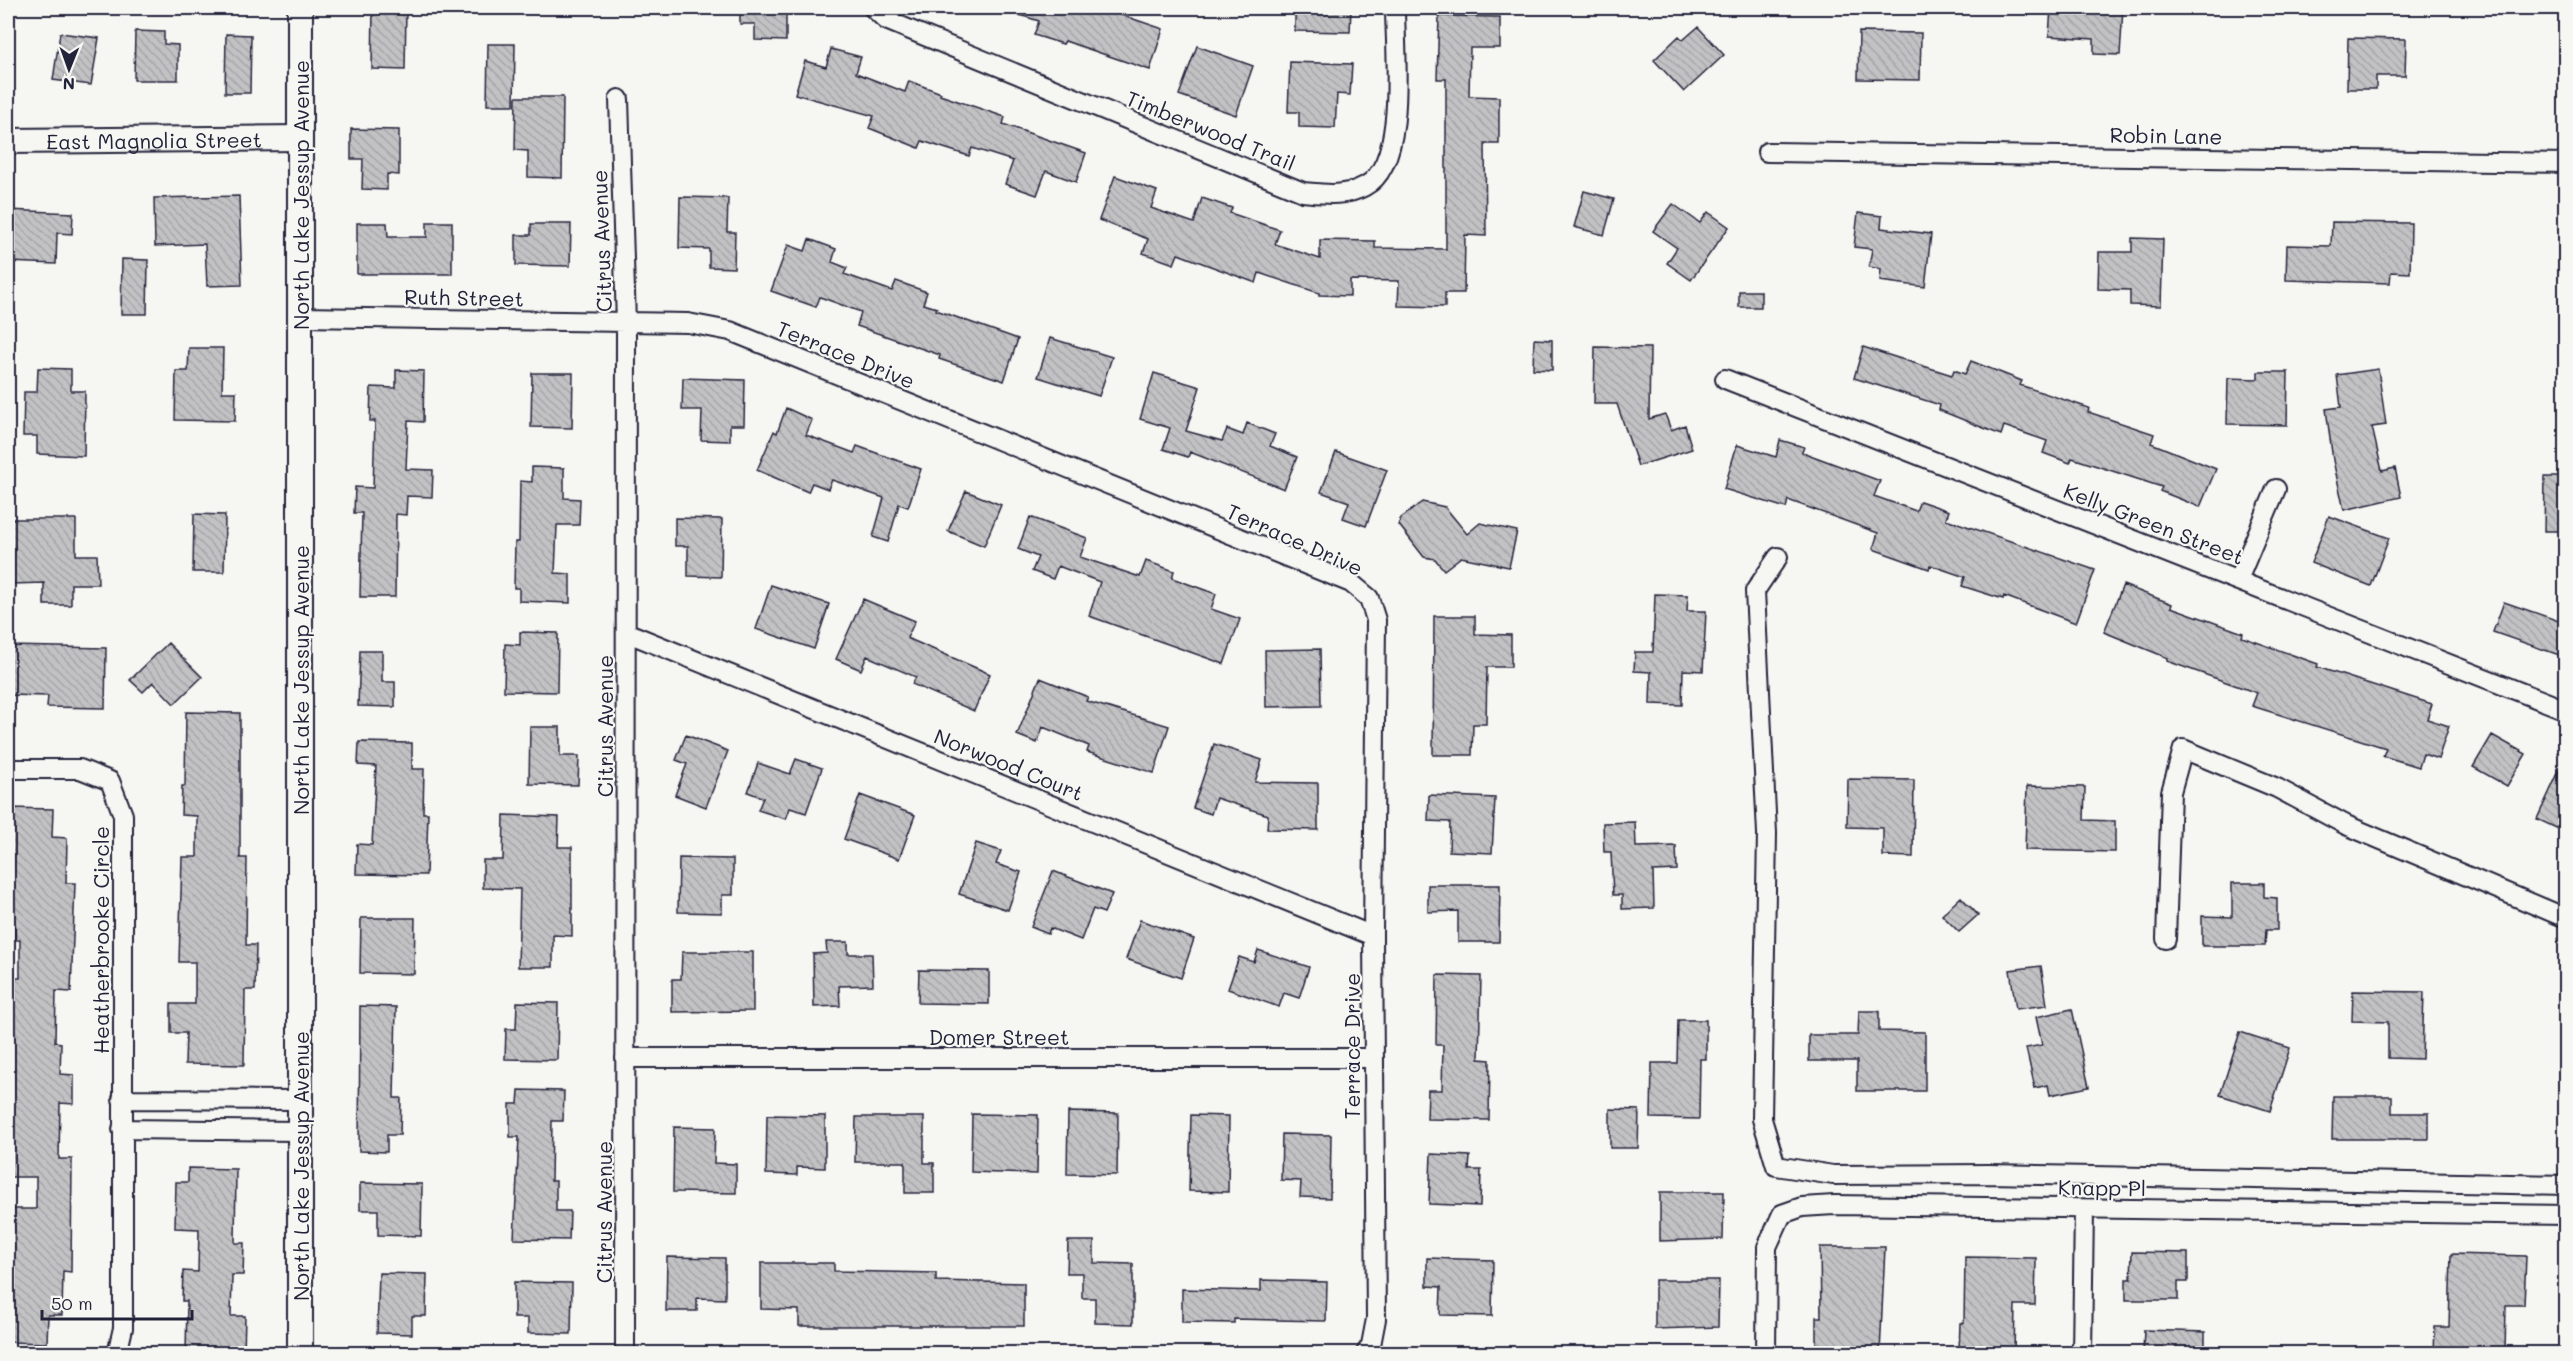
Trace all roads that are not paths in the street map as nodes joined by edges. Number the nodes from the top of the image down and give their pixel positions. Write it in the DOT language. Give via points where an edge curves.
graph roads {
  1 [pos="300,8"];
  2 [pos="873,8"];
  3 [pos="1395,8"];
  4 [pos="619,99"];
  5 [pos="300,138"];
  6 [pos="8,141"];
  7 [pos="1767,152"];
  8 [pos="2565,163"];
  9 [pos="300,317"];
  10 [pos="626,322"];
  11 [pos="1725,379"];
  12 [pos="2276,489"];
  13 [pos="1778,557"];
  14 [pos="2238,580"];
  15 [pos="628,633"];
  16 [pos="2565,710"];
  17 [pos="8,769"];
  18 [pos="2565,918"];
  19 [pos="1373,936"];
  20 [pos="2166,939"];
  21 [pos="625,1058"];
  22 [pos="1374,1058"];
  23 [pos="122,1099"];
  24 [pos="202,1099"];
  25 [pos="299,1100"];
  26 [pos="122,1129"];
  27 [pos="203,1130"];
  28 [pos="299,1131"];
  29 [pos="2565,1185"];
  30 [pos="2084,1209"];
  31 [pos="2565,1215"];
  32 [pos="117,1353"];
  33 [pos="300,1353"];
  34 [pos="625,1353"];
  35 [pos="1365,1353"];
  36 [pos="1766,1353"];
  37 [pos="2082,1353"];
  1 -- 5 [label="street, North Lake Jessup Avenue"];
  2 -- 3 [label="street, Timberwood Trail" via="886,20 1303,192 1336,195 1367,185 1388,159 1396,124"];
  4 -- 10 [label="street, Citrus Avenue"];
  5 -- 6 [label="street, East Magnolia Street"];
  5 -- 9 [label="street, North Lake Jessup Avenue"];
  7 -- 8 [label="street, Robin Lane"];
  9 -- 10 [label="street, Ruth Street"];
  9 -- 25 [label="street, North Lake Jessup Avenue"];
  10 -- 15 [label="street, Citrus Avenue"];
  10 -- 19 [label="street, Terrace Drive" via="687,323 730,331 1351,583 1369,598 1376,620"];
  11 -- 14 [label="street, Kelly Green Street"];
  12 -- 14 [label="street"];
  13 -- 29 [label="street" via="1755,591 1767,833 1762,1119 1776,1166 1833,1175 2001,1174"];
  14 -- 16 [label="street, Kelly Green Street"];
  15 -- 19 [label="street, Norwood Court"];
  15 -- 21 [label="street, Citrus Avenue"];
  17 -- 23 [label="street, Heatherbrooke Circle" via="80,770 110,781 123,815"];
  18 -- 20 [label="street" via="2346,825 2277,788 2183,749 2171,792"];
  19 -- 22 [label="street, Terrace Drive"];
  21 -- 22 [label="street, Domer Street"];
  21 -- 34 [label="street, Citrus Avenue"];
  22 -- 35 [label="street, Terrace Drive" via="1376,1319 1371,1345"];
  23 -- 24 [label="street"];
  23 -- 26 [label="street, Heatherbrooke Circle"];
  24 -- 25 [label="street"];
  24 -- 27 [label="street"];
  25 -- 28 [label="street, North Lake Jessup Avenue"];
  26 -- 27 [label="street"];
  26 -- 32 [label="street, Heatherbrooke Circle" via="123,1328"];
  27 -- 28 [label="street"];
  28 -- 33 [label="street, North Lake Jessup Avenue"];
  30 -- 31 [label="street, Knapp Pl"];
  30 -- 36 [label="street, Knapp Pl" via="1833,1205 1802,1207 1782,1214 1767,1247"];
  30 -- 37 [label="street"];
}
